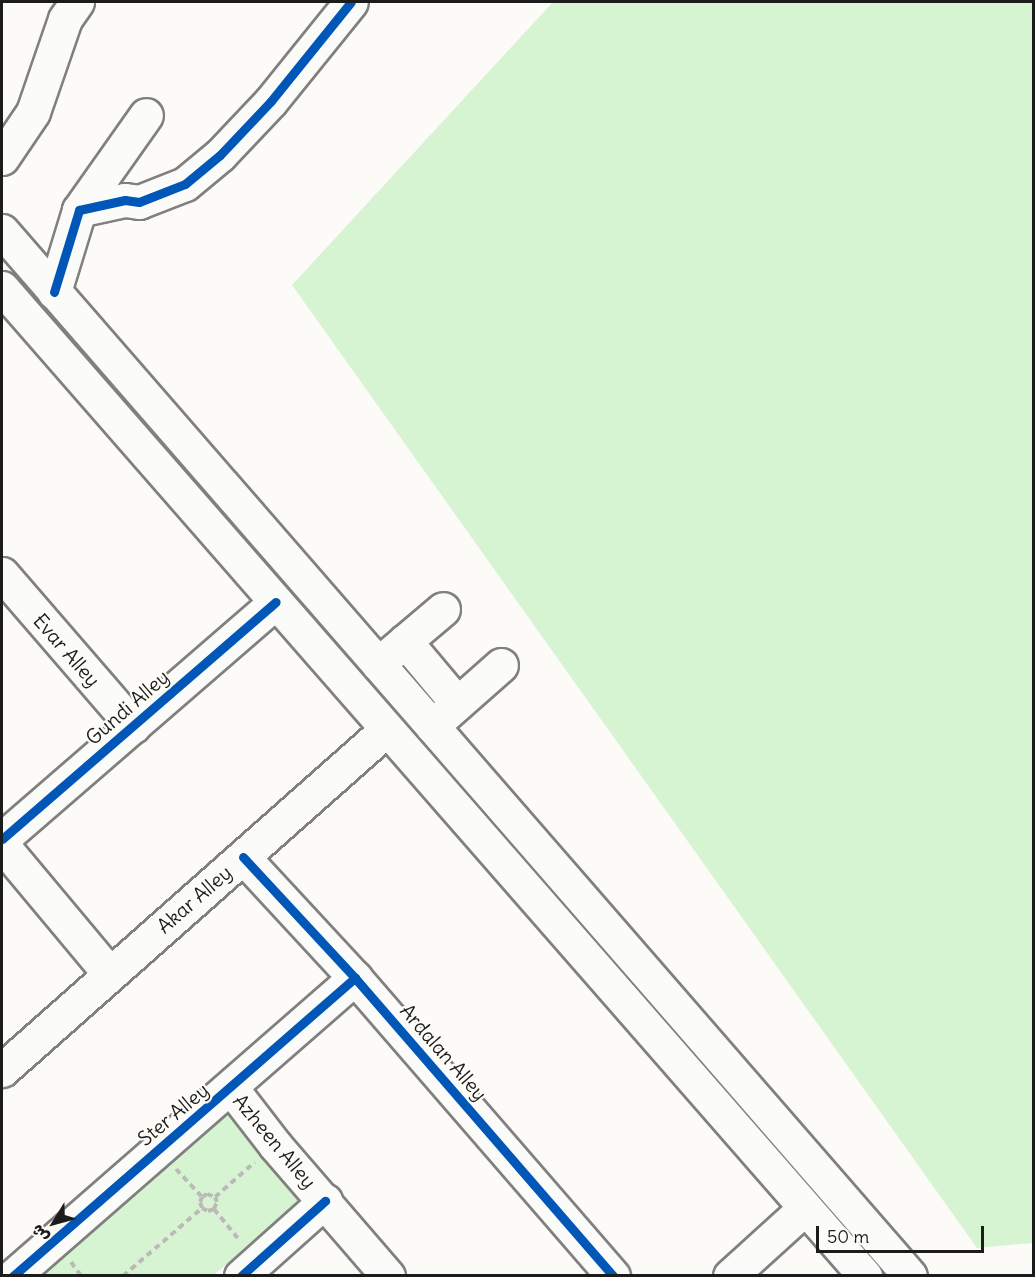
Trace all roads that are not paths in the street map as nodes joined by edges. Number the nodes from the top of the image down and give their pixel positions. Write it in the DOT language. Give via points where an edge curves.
graph roads {
  1 [pos="77,2"];
  2 [pos="351,2"];
  3 [pos="146,116"];
  4 [pos="2,158"];
  5 [pos="79,210"];
  6 [pos="2,231"];
  7 [pos="3,292"];
  8 [pos="54,292"];
  9 [pos="187,444"];
  10 [pos="159,469"];
  11 [pos="2,574"];
  12 [pos="276,602"];
  13 [pos="443,609"];
  14 [pos="405,641"];
  15 [pos="378,664"];
  16 [pos="501,665"];
  17 [pos="457,703"];
  18 [pos="133,726"];
  19 [pos="432,726"];
  20 [pos="387,729"];
  21 [pos="2,839"];
  22 [pos="2,845"];
  23 [pos="243,856"];
  24 [pos="110,974"];
  25 [pos="355,978"];
  26 [pos="2,1070"];
  27 [pos="231,1088"];
  28 [pos="325,1201"];
  29 [pos="805,1208"];
  30 [pos="249,1268"];
  31 [pos="13,1275"];
  32 [pos="388,1275"];
  33 [pos="613,1275"];
  34 [pos="730,1275"];
  35 [pos="865,1275"];
  36 [pos="910,1275"];
  1 -- 4 [label="street" via="65,19 33,112"];
  2 -- 5 [label="street" via="271,101 220,155 185,184 139,202 125,200"];
  3 -- 5 [label="street"];
  5 -- 8 [label="street"];
  6 -- 8 [label="street"];
  7 -- 10 [label="street"];
  8 -- 9 [label="street"];
  9 -- 10 [label="street"];
  9 -- 15 [label="street"];
  10 -- 12 [label="street"];
  11 -- 18 [label="street, Evar Alley"];
  12 -- 18 [label="street, Gundi Alley"];
  12 -- 20 [label="street"];
  13 -- 14 [label="street"];
  14 -- 15 [label="street"];
  14 -- 17 [label="street"];
  15 -- 19 [label="street"];
  16 -- 17 [label="street"];
  17 -- 19 [label="street"];
  18 -- 21 [label="street, Gundi Alley"];
  19 -- 36 [label="street"];
  20 -- 23 [label="street, Akar Alley"];
  20 -- 29 [label="street"];
  22 -- 24 [label="street"];
  23 -- 24 [label="street, Akar Alley"];
  23 -- 25 [label="street, Ardalan Alley"];
  24 -- 26 [label="street, Akar Alley"];
  25 -- 27 [label="street, Ster Alley"];
  25 -- 33 [label="street, Ardalan Alley"];
  27 -- 28 [label="street, Azheen Alley"];
  27 -- 31 [label="street, Ster Alley"];
  28 -- 30 [label="street"];
  28 -- 32 [label="street, Azheen Alley"];
  29 -- 34 [label="street"];
  29 -- 35 [label="street"];
}
